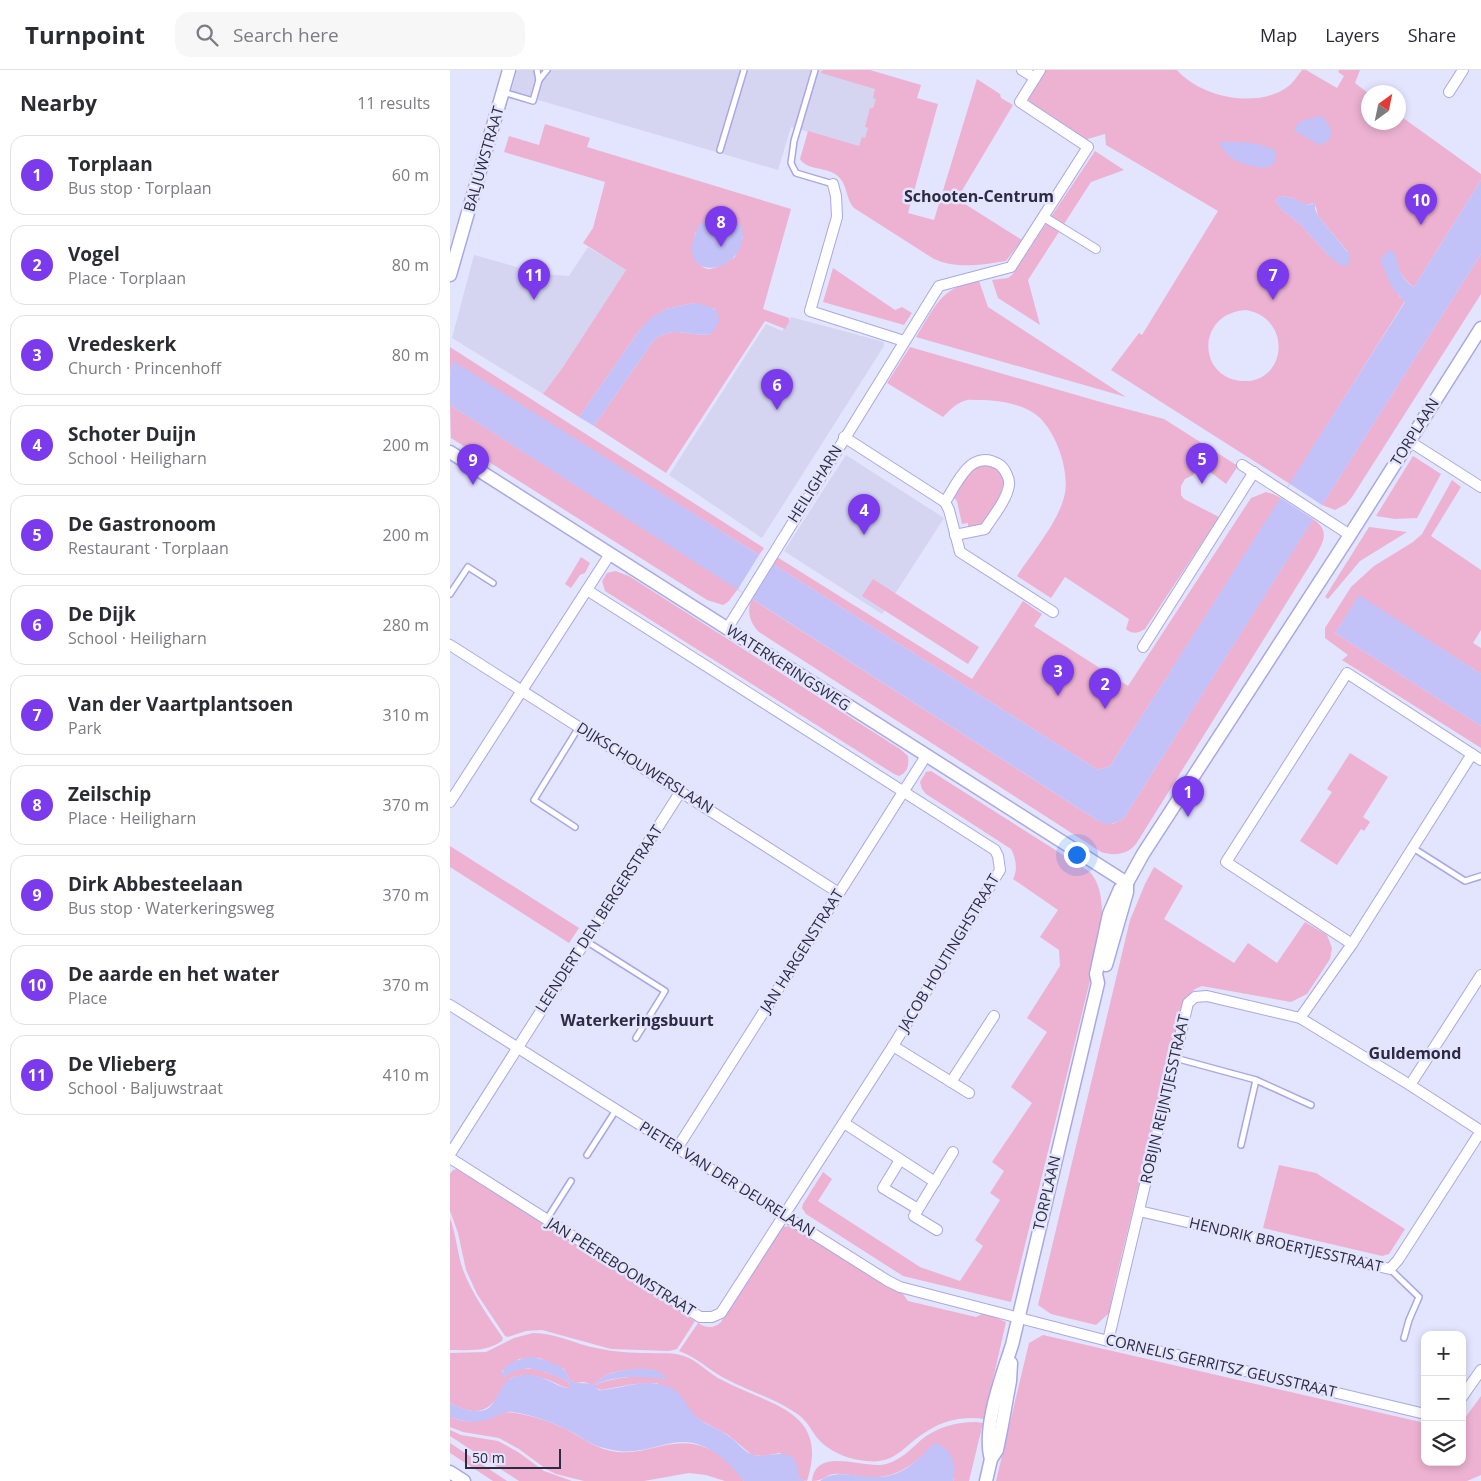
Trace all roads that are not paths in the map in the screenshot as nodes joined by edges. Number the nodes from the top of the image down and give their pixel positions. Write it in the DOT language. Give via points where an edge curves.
graph roads {
  1 [pos="509,70"];
  2 [pos="537,70"];
  3 [pos="547,70"];
  4 [pos="744,70"];
  5 [pos="815,70"];
  6 [pos="1022,70"];
  7 [pos="1463,70"];
  8 [pos="1038,74"];
  9 [pos="539,80"];
  10 [pos="503,92"];
  11 [pos="1449,92"];
  12 [pos="720,150"];
  13 [pos="833,184"];
  14 [pos="1044,217"];
  15 [pos="1096,249"];
  16 [pos="450,275"];
  17 [pos="1481,328"];
  18 [pos="904,341"];
  19 [pos="844,438"];
  20 [pos="1409,441"];
  21 [pos="450,452"];
  22 [pos="1242,465"];
  23 [pos="1254,472"];
  24 [pos="1481,487"];
  25 [pos="945,502"];
  26 [pos="955,535"];
  27 [pos="1350,535"];
  28 [pos="610,554"];
  29 [pos="493,583"];
  30 [pos="587,590"];
  31 [pos="450,594"];
  32 [pos="1053,612"];
  33 [pos="727,629"];
  34 [pos="450,644"];
  35 [pos="1143,648"];
  36 [pos="521,690"];
  37 [pos="580,727"];
  38 [pos="1472,754"];
  39 [pos="926,756"];
  40 [pos="1481,760"];
  41 [pos="681,791"];
  42 [pos="903,791"];
  43 [pos="451,797"];
  44 [pos="575,827"];
  45 [pos="1412,847"];
  46 [pos="1481,876"];
  47 [pos="1127,883"];
  48 [pos="839,893"];
  49 [pos="586,940"];
  50 [pos="1352,944"];
  51 [pos="1481,974"];
  52 [pos="450,1005"];
  53 [pos="994,1016"];
  54 [pos="1300,1018"];
  55 [pos="636,1038"];
  56 [pos="893,1046"];
  57 [pos="518,1048"];
  58 [pos="1175,1058"];
  59 [pos="1256,1080"];
  60 [pos="951,1082"];
  61 [pos="1410,1085"];
  62 [pos="969,1093"];
  63 [pos="1310,1105"];
  64 [pos="616,1110"];
  65 [pos="844,1123"];
  66 [pos="1481,1131"];
  67 [pos="1241,1145"];
  68 [pos="678,1147"];
  69 [pos="954,1152"];
  70 [pos="450,1154"];
  71 [pos="587,1155"];
  72 [pos="450,1158"];
  73 [pos="900,1160"];
  74 [pos="571,1181"];
  75 [pos="935,1182"];
  76 [pos="918,1210"];
  77 [pos="1139,1212"];
  78 [pos="783,1214"];
  79 [pos="547,1220"];
  80 [pos="937,1230"];
  81 [pos="1390,1269"];
  82 [pos="1018,1317"];
  83 [pos="1404,1338"];
  84 [pos="1108,1341"];
  85 [pos="1481,1370"];
  86 [pos="1466,1391"];
  87 [pos="1421,1413"];
  88 [pos="450,1472"];
  89 [pos="464,1481"];
  90 [pos="986,1481"];
  1 -- 10 [label="street, BALJUWSTRAAT"];
  2 -- 9 [label="lane"];
  3 -- 9 [label="lane"];
  4 -- 12 [label="lane"];
  5 -- 13 [label="lane" via="794,141 791,163 796,173"];
  6 -- 8 [label="street, HEILIGHARN"];
  7 -- 11 [label="street"];
  8 -- 14 [label="street, HEILIGHARN" via="1020,102 1088,147"];
  9 -- 10 [label="lane" via="533,101"];
  10 -- 16 [label="street, BALJUWSTRAAT"];
  13 -- 18 [label="street" via="837,217 810,311"];
  14 -- 15 [label="street"];
  14 -- 18 [label="street, HEILIGHARN" via="1011,268 939,286"];
  17 -- 20 [label="street, TORPLAAN"];
  18 -- 19 [label="street, HEILIGHARN"];
  19 -- 25 [label="street"];
  19 -- 33 [label="street, HEILIGHARN"];
  20 -- 24 [label="street"];
  20 -- 27 [label="street, TORPLAAN"];
  21 -- 28 [label="street, WATERKERINGSWEG"];
  22 -- 23 [label="street"];
  23 -- 27 [label="street"];
  23 -- 35 [label="street"];
  25 -- 26 [label="street"];
  25 -- 26 [label="street" via="968,465 990,460 1002,466 1007,474 1010,483 1006,494 985,529"];
  26 -- 32 [label="street" via="960,552"];
  27 -- 47 [label="street, TORPLAAN"];
  28 -- 30 [label="street"];
  28 -- 33 [label="street, WATERKERINGSWEG"];
  29 -- 31 [label="lane" via="468,566"];
  30 -- 36 [label="street"];
  30 -- 42 [label="street"];
  33 -- 39 [label="street, WATERKERINGSWEG"];
  34 -- 36 [label="street, DIJKSCHOUWERSLAAN"];
  36 -- 37 [label="street, DIJKSCHOUWERSLAAN"];
  36 -- 43 [label="street"];
  37 -- 41 [label="street, DIJKSCHOUWERSLAAN"];
  37 -- 44 [label="lane" via="534,800"];
  38 -- 40 [label="street"];
  38 -- 45 [label="street"];
  38 -- 50 [label="street" via="1348,673 1226,862"];
  39 -- 42 [label="street, JAN HARGENSTRAAT"];
  39 -- 47 [label="street, WATERKERINGSWEG"];
  41 -- 48 [label="street, DIJKSCHOUWERSLAAN"];
  41 -- 49 [label="street, LEENDERT DEN BERGERSTRAAT"];
  42 -- 48 [label="street, JAN HARGENSTRAAT"];
  42 -- 56 [label="street, JACOB HOUTINGHSTRAAT" via="995,850 1000,866 997,876"];
  45 -- 46 [label="lane" via="1465,881"];
  45 -- 50 [label="street"];
  47 -- 82 [label="street, TORPLAAN" via="1127,892 1098,983"];
  48 -- 68 [label="street, JAN HARGENSTRAAT"];
  49 -- 55 [label="lane" via="665,991"];
  49 -- 57 [label="street, LEENDERT DEN BERGERSTRAAT"];
  50 -- 54 [label="street"];
  51 -- 61 [label="street"];
  52 -- 57 [label="street, PIETER VAN DER DEURELAAN"];
  53 -- 60 [label="street"];
  54 -- 58 [label="street, ROBIJN REIJNTJESSTRAAT" via="1207,996 1195,997 1188,1003"];
  54 -- 61 [label="street, ROBIJN REIJNTJESSTRAAT"];
  56 -- 60 [label="street, JACOB HOUTINGHSTRAAT"];
  56 -- 65 [label="street, JACOB HOUTINGHSTRAAT"];
  57 -- 64 [label="street, PIETER VAN DER DEURELAAN"];
  57 -- 70 [label="street, LEENDERT DEN BERGERSTRAAT"];
  58 -- 59 [label="lane"];
  58 -- 77 [label="street, ROBIJN REIJNTJESSTRAAT"];
  59 -- 63 [label="lane"];
  59 -- 67 [label="lane"];
  60 -- 62 [label="street, JACOB HOUTINGHSTRAAT"];
  61 -- 66 [label="street, ROBIJN REIJNTJESSTRAAT"];
  64 -- 68 [label="street, PIETER VAN DER DEURELAAN"];
  64 -- 71 [label="lane"];
  65 -- 73 [label="street"];
  65 -- 78 [label="street, JACOB HOUTINGHSTRAAT"];
  66 -- 81 [label="street, HENDRIK BROERTJESSTRAAT"];
  68 -- 78 [label="street, PIETER VAN DER DEURELAAN"];
  69 -- 75 [label="street"];
  72 -- 79 [label="street, JAN PEEREBOOMSTRAAT"];
  73 -- 75 [label="street"];
  73 -- 76 [label="street" via="883,1188"];
  74 -- 79 [label="lane"];
  75 -- 76 [label="street"];
  76 -- 80 [label="street" via="914,1216"];
  77 -- 81 [label="street, HENDRIK BROERTJESSTRAAT"];
  77 -- 84 [label="street, ROBIJN REIJNTJESSTRAAT"];
  78 -- 79 [label="street, JAN PEEREBOOMSTRAAT" via="721,1313 712,1317 700,1317"];
  78 -- 82 [label="street, PIETER VAN DER DEURELAAN" via="900,1287"];
  81 -- 83 [label="lane" via="1419,1297"];
  82 -- 84 [label="street, CORNELIS GERRITSZ GEUSSTRAAT"];
  82 -- 90 [label="street, TORPLAAN" via="990,1423 988,1448 991,1459"];
  84 -- 87 [label="street, CORNELIS GERRITSZ GEUSSTRAAT"];
  85 -- 86 [label="street"];
  88 -- 89 [label="street"];
}
